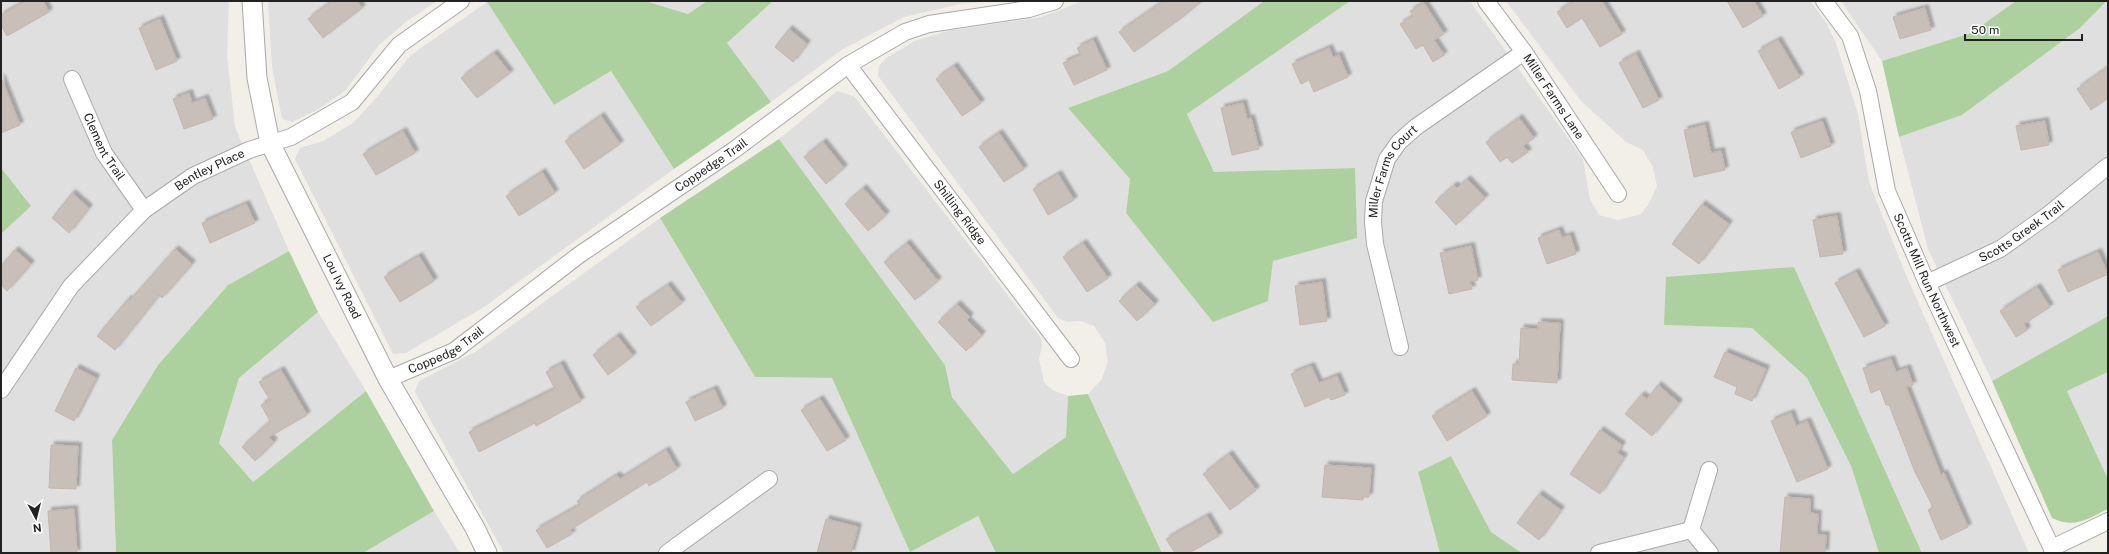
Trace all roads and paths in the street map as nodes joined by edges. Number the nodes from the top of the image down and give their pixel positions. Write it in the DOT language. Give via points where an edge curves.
graph roads {
  1 [pos="252,1"];
  2 [pos="461,1"];
  3 [pos="1055,1"];
  4 [pos="1486,1"];
  5 [pos="1824,1"];
  6 [pos="1524,52"];
  7 [pos="848,65"];
  8 [pos="72,79"];
  9 [pos="270,143"];
  10 [pos="2108,166"];
  11 [pos="1618,194"];
  12 [pos="144,210"];
  13 [pos="1927,283"];
  14 [pos="1400,347"];
  15 [pos="1071,359"];
  16 [pos="388,378"];
  17 [pos="1,390"];
  18 [pos="1709,470"];
  19 [pos="769,479"];
  20 [pos="2108,521"];
  21 [pos="1691,530"];
  22 [pos="2053,550"];
  23 [pos="487,553"];
  24 [pos="667,553"];
  25 [pos="1599,553"];
  26 [pos="1710,553"];
  1 -- 9 [label="street, Lou Ivy Road" via="257,78"];
  2 -- 9 [label="street, Bentley Place" via="399,44 352,102 291,137"];
  3 -- 7 [label="street, Coppedge Trail" via="1029,9 929,24 906,32"];
  4 -- 6 [label="street, Miller Farms Lane"];
  5 -- 13 [label="street, Scotts Mill Run Northwest" via="1850,36 1868,91 1887,191"];
  6 -- 11 [label="street, Miller Farms Lane"];
  6 -- 14 [label="street, Miller Farms Court" via="1416,127 1399,142 1387,159 1374,201 1373,222 1375,244"];
  7 -- 15 [label="street, Shilling Ridge"];
  7 -- 16 [label="street, Coppedge Trail" via="734,150 579,256 454,351"];
  8 -- 12 [label="street, Clement Trail" via="104,153"];
  9 -- 12 [label="street, Bentley Place" via="193,176"];
  9 -- 16 [label="street, Lou Ivy Road"];
  10 -- 13 [label="street, Scotts Greek Trail" via="2048,215 2000,249"];
  12 -- 17 [label="street, Bentley Place" via="70,286"];
  13 -- 22 [label="street, Scotts Mill Run Northwest"];
  16 -- 23 [label="street, Lou Ivy Road" via="476,528"];
  18 -- 21 [label="street"];
  19 -- 24 [label="street"];
  20 -- 22 [label="street"];
  21 -- 25 [label="street"];
  21 -- 26 [label="street"];
}
